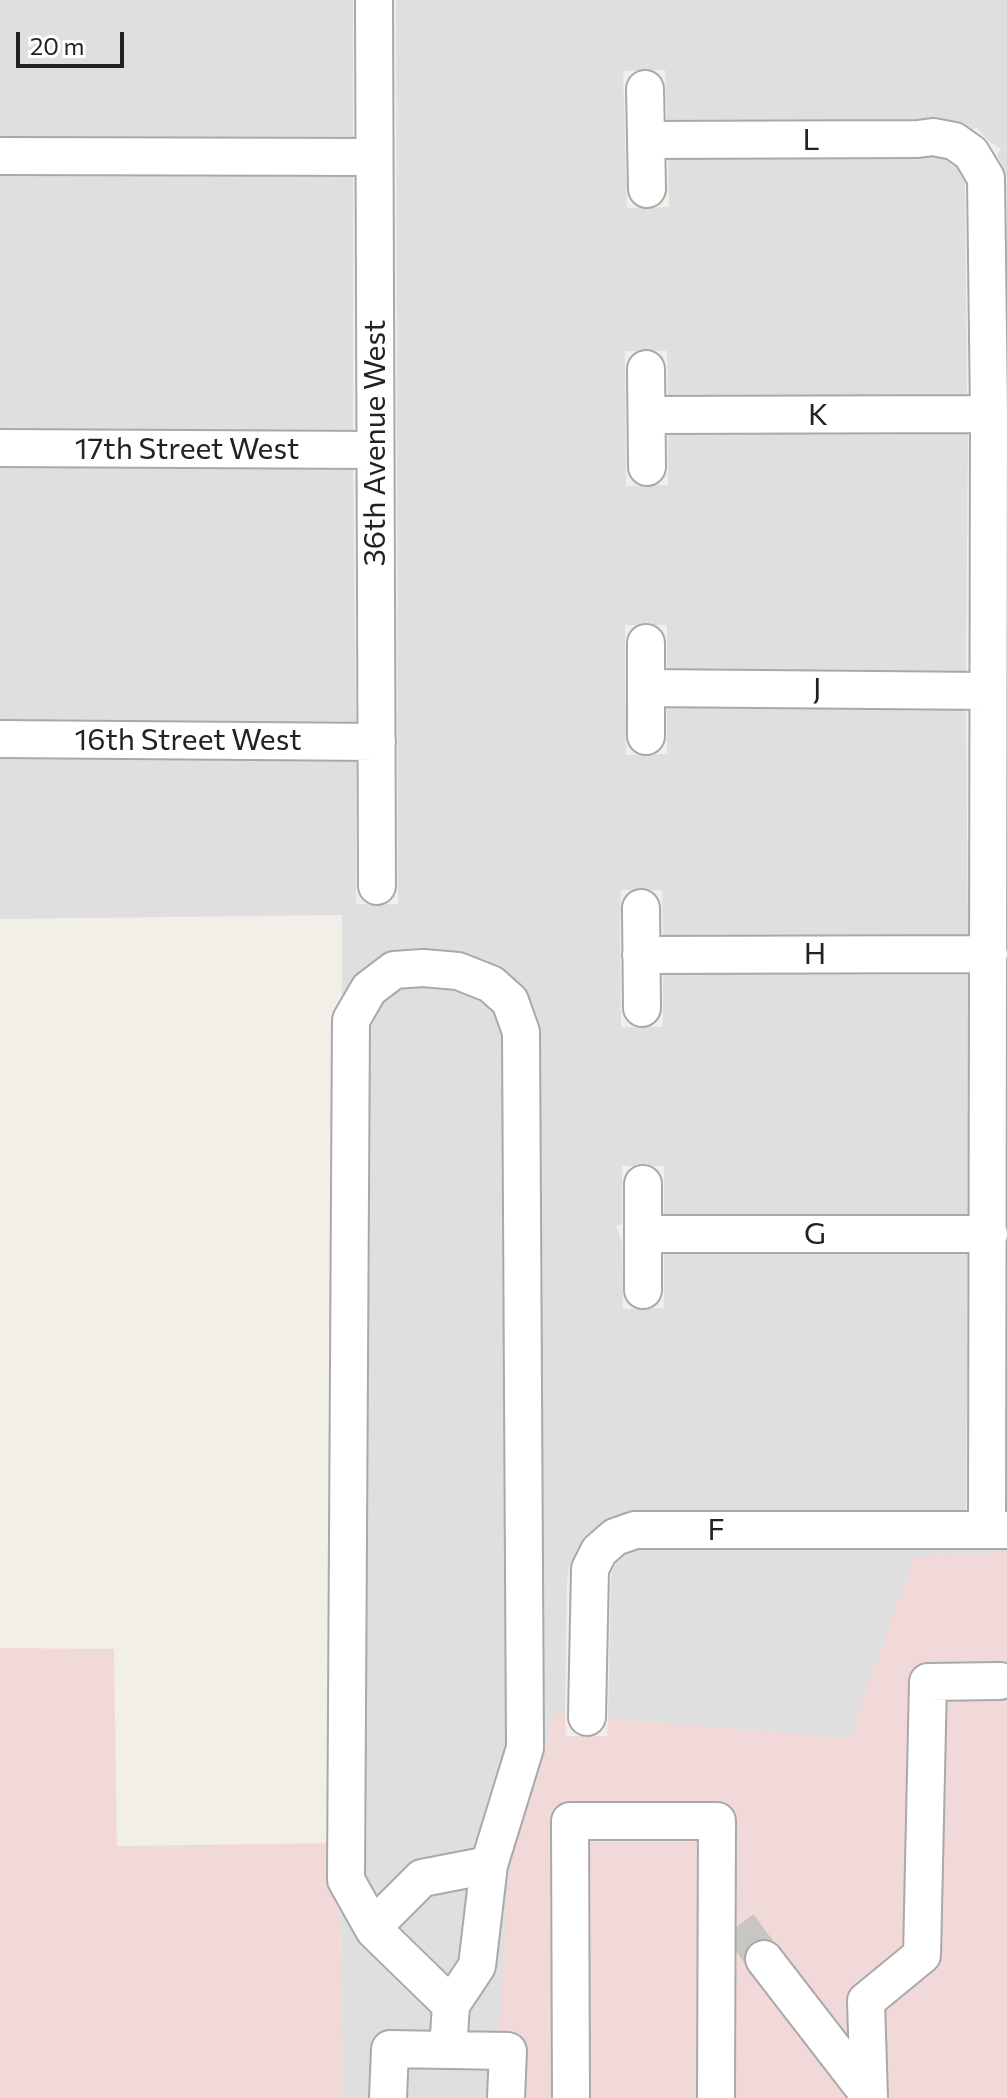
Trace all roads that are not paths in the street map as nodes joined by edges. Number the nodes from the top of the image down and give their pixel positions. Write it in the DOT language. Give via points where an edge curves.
graph roads {
  1 [pos="374,0"];
  2 [pos="645,89"];
  3 [pos="646,140"];
  4 [pos="0,156"];
  5 [pos="374,157"];
  6 [pos="647,189"];
  7 [pos="646,369"];
  8 [pos="989,414"];
  9 [pos="647,415"];
  10 [pos="0,448"];
  11 [pos="374,450"];
  12 [pos="647,467"];
  13 [pos="646,643"];
  14 [pos="646,688"];
  15 [pos="988,691"];
  16 [pos="646,736"];
  17 [pos="0,739"];
  18 [pos="377,742"];
  19 [pos="377,886"];
  20 [pos="641,908"];
  21 [pos="989,954"];
  22 [pos="641,955"];
  23 [pos="642,1008"];
  24 [pos="643,1184"];
  25 [pos="989,1234"];
  26 [pos="643,1238"];
  27 [pos="643,1290"];
  28 [pos="997,1530"];
  29 [pos="1000,1681"];
  30 [pos="587,1717"];
  31 [pos="489,1865"];
  32 [pos="373,1927"];
  33 [pos="764,1959"];
  34 [pos="451,2005"];
  35 [pos="448,2050"];
  36 [pos="869,2097"];
  37 [pos="388,2098"];
  38 [pos="506,2098"];
  39 [pos="571,2098"];
  40 [pos="716,2098"];
  1 -- 5 [label="street, 36th Avenue West"];
  2 -- 3 [label="street"];
  3 -- 6 [label="street"];
  3 -- 8 [label="street, L" via="933,137 954,141 971,153 986,178"];
  4 -- 5 [label="street"];
  5 -- 11 [label="street, 36th Avenue West"];
  7 -- 9 [label="street"];
  8 -- 9 [label="street, K"];
  8 -- 15 [label="street"];
  9 -- 12 [label="street"];
  10 -- 11 [label="street, 17th Street West"];
  11 -- 18 [label="street, 36th Avenue West"];
  13 -- 14 [label="street"];
  14 -- 15 [label="street, J"];
  14 -- 16 [label="street"];
  15 -- 21 [label="street"];
  17 -- 18 [label="street, 16th Street West"];
  18 -- 19 [label="street, 36th Avenue West"];
  20 -- 22 [label="street"];
  21 -- 22 [label="street, H"];
  21 -- 25 [label="street"];
  22 -- 23 [label="street"];
  24 -- 26 [label="street"];
  25 -- 26 [label="street, G"];
  25 -- 28 [label="street"];
  26 -- 27 [label="street"];
  28 -- 30 [label="street, F" via="635,1530 615,1537 590,1569"];
  29 -- 36 [label="street" via="928,1682 922,1955 866,2001"];
  31 -- 32 [label="street" via="422,1878"];
  31 -- 32 [label="street" via="525,1748 521,1032 510,1001 491,984 458,971 394,970 369,989 351,1020 346,1880"];
  31 -- 34 [label="street" via="477,1966"];
  32 -- 34 [label="street"];
  33 -- 36 [label="street"];
  34 -- 35 [label="street"];
  35 -- 37 [label="street" via="390,2049"];
  35 -- 38 [label="street" via="508,2051"];
  39 -- 40 [label="street" via="570,1821 717,1821 729,1912"];
}
